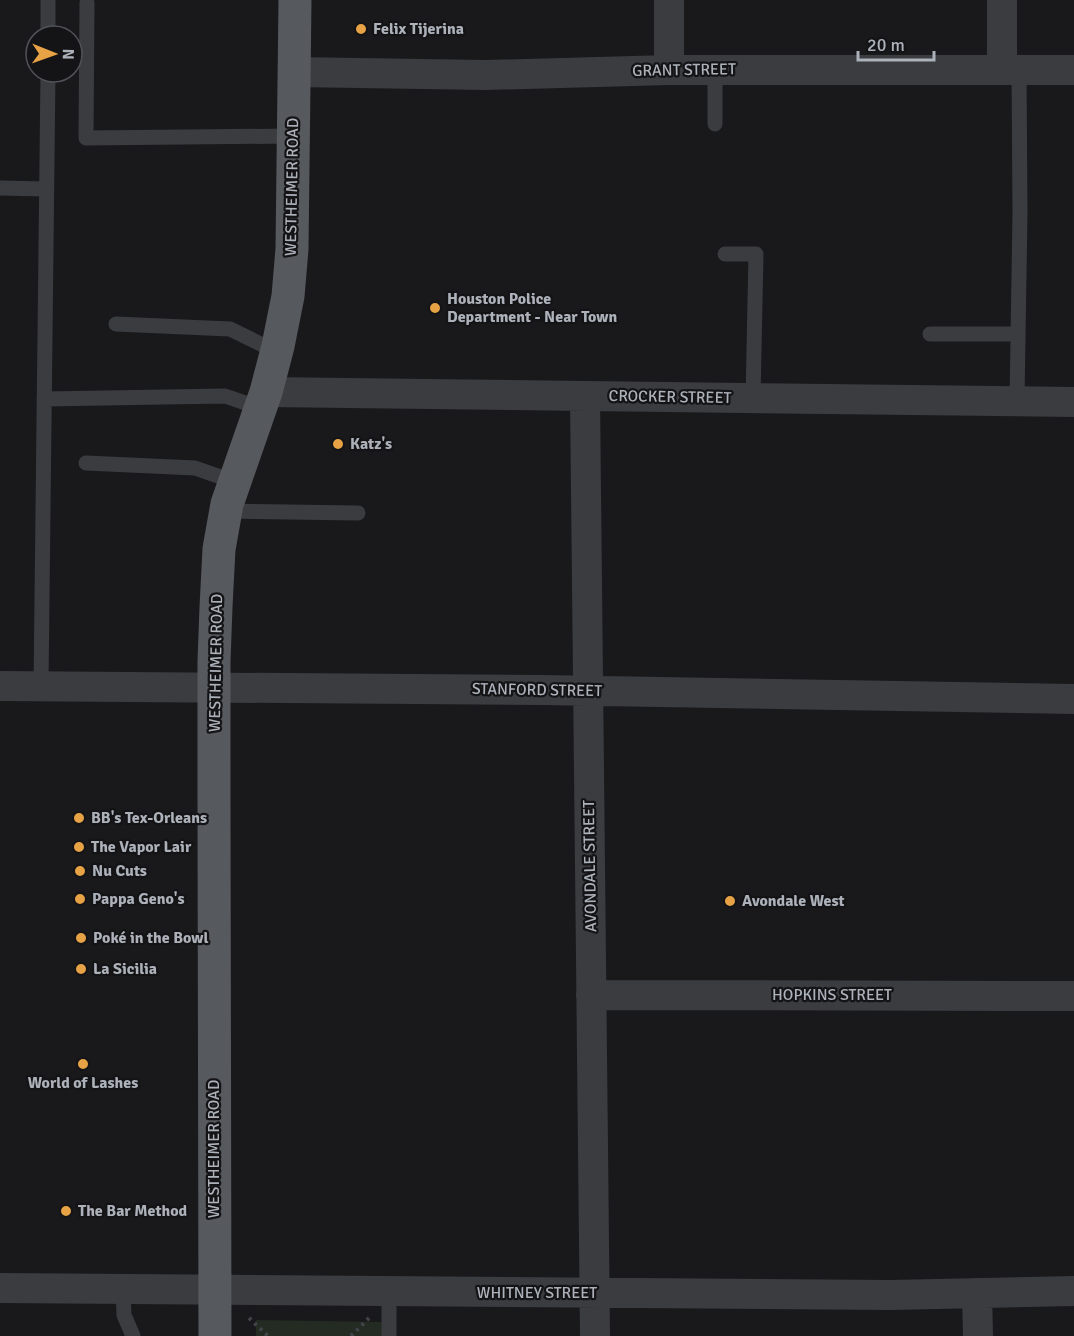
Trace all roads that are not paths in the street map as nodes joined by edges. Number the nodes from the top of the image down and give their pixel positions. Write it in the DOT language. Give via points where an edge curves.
graph roads {
  1 [pos="48,0"];
  2 [pos="295,0"];
  3 [pos="669,0"];
  4 [pos="1002,0"];
  5 [pos="87,3"];
  6 [pos="48,24"];
  7 [pos="715,69"];
  8 [pos="1010,69"];
  9 [pos="669,70"];
  10 [pos="1074,70"];
  11 [pos="294,72"];
  12 [pos="48,84"];
  13 [pos="715,124"];
  14 [pos="293,136"];
  15 [pos="0,189"];
  16 [pos="46,189"];
  17 [pos="725,254"];
  18 [pos="116,324"];
  19 [pos="930,334"];
  20 [pos="1018,334"];
  21 [pos="277,352"];
  22 [pos="585,396"];
  23 [pos="753,398"];
  24 [pos="44,399"];
  25 [pos="263,400"];
  26 [pos="1017,401"];
  27 [pos="1074,402"];
  28 [pos="86,462"];
  29 [pos="230,496"];
  30 [pos="358,513"];
  31 [pos="0,686"];
  32 [pos="41,686"];
  33 [pos="214,687"];
  34 [pos="588,691"];
  35 [pos="1074,699"];
  36 [pos="591,994"];
  37 [pos="1074,996"];
  38 [pos="0,1288"];
  39 [pos="123,1290"];
  40 [pos="214,1290"];
  41 [pos="1074,1291"];
  42 [pos="389,1292"];
  43 [pos="594,1293"];
  44 [pos="977,1293"];
  45 [pos="133,1336"];
  46 [pos="215,1336"];
  47 [pos="389,1336"];
  48 [pos="595,1336"];
  49 [pos="978,1336"];
  1 -- 6 [label="lane"];
  2 -- 11 [label="main road, WESTHEIMER ROAD"];
  3 -- 9 [label="street"];
  4 -- 8 [label="street"];
  5 -- 14 [label="lane" via="86,138"];
  7 -- 8 [label="street, GRANT STREET"];
  7 -- 9 [label="street, GRANT STREET"];
  7 -- 13 [label="lane"];
  8 -- 10 [label="street, GRANT STREET"];
  8 -- 20 [label="lane" via="1020,213"];
  9 -- 11 [label="street, GRANT STREET" via="486,75"];
  11 -- 14 [label="main road, WESTHEIMER ROAD"];
  12 -- 16 [label="lane"];
  14 -- 21 [label="main road, WESTHEIMER ROAD" via="292,249"];
  15 -- 16 [label="lane"];
  16 -- 24 [label="lane"];
  17 -- 23 [label="lane" via="756,254"];
  18 -- 21 [label="lane" via="230,328"];
  19 -- 20 [label="lane"];
  20 -- 26 [label="lane"];
  21 -- 25 [label="main road, WESTHEIMER ROAD"];
  22 -- 23 [label="street, CROCKER STREET"];
  22 -- 25 [label="street, CROCKER STREET"];
  22 -- 34 [label="street, AVONDALE STREET"];
  23 -- 26 [label="street, CROCKER STREET"];
  24 -- 25 [label="lane" via="225,396"];
  24 -- 32 [label="lane"];
  25 -- 29 [label="main road, WESTHEIMER ROAD"];
  26 -- 27 [label="street, CROCKER STREET"];
  28 -- 29 [label="lane" via="195,468"];
  29 -- 30 [label="lane"];
  29 -- 33 [label="main road, WESTHEIMER ROAD" via="219,549"];
  31 -- 32 [label="street, STANFORD STREET"];
  32 -- 33 [label="street, STANFORD STREET"];
  33 -- 34 [label="street, STANFORD STREET"];
  33 -- 40 [label="main road, WESTHEIMER ROAD"];
  34 -- 35 [label="street, STANFORD STREET"];
  34 -- 36 [label="street, AVONDALE STREET"];
  36 -- 37 [label="street, HOPKINS STREET"];
  36 -- 43 [label="street, AVONDALE STREET"];
  38 -- 39 [label="street, WHITNEY STREET"];
  39 -- 40 [label="street, WHITNEY STREET"];
  39 -- 45 [label="lane" via="124,1315"];
  40 -- 42 [label="street, WHITNEY STREET"];
  40 -- 46 [label="main road, WESTHEIMER ROAD"];
  41 -- 44 [label="street, WHITNEY STREET"];
  42 -- 43 [label="street, WHITNEY STREET"];
  42 -- 47 [label="lane"];
  43 -- 44 [label="street, WHITNEY STREET"];
  43 -- 48 [label="street, AVONDALE STREET"];
  44 -- 49 [label="street"];
}
